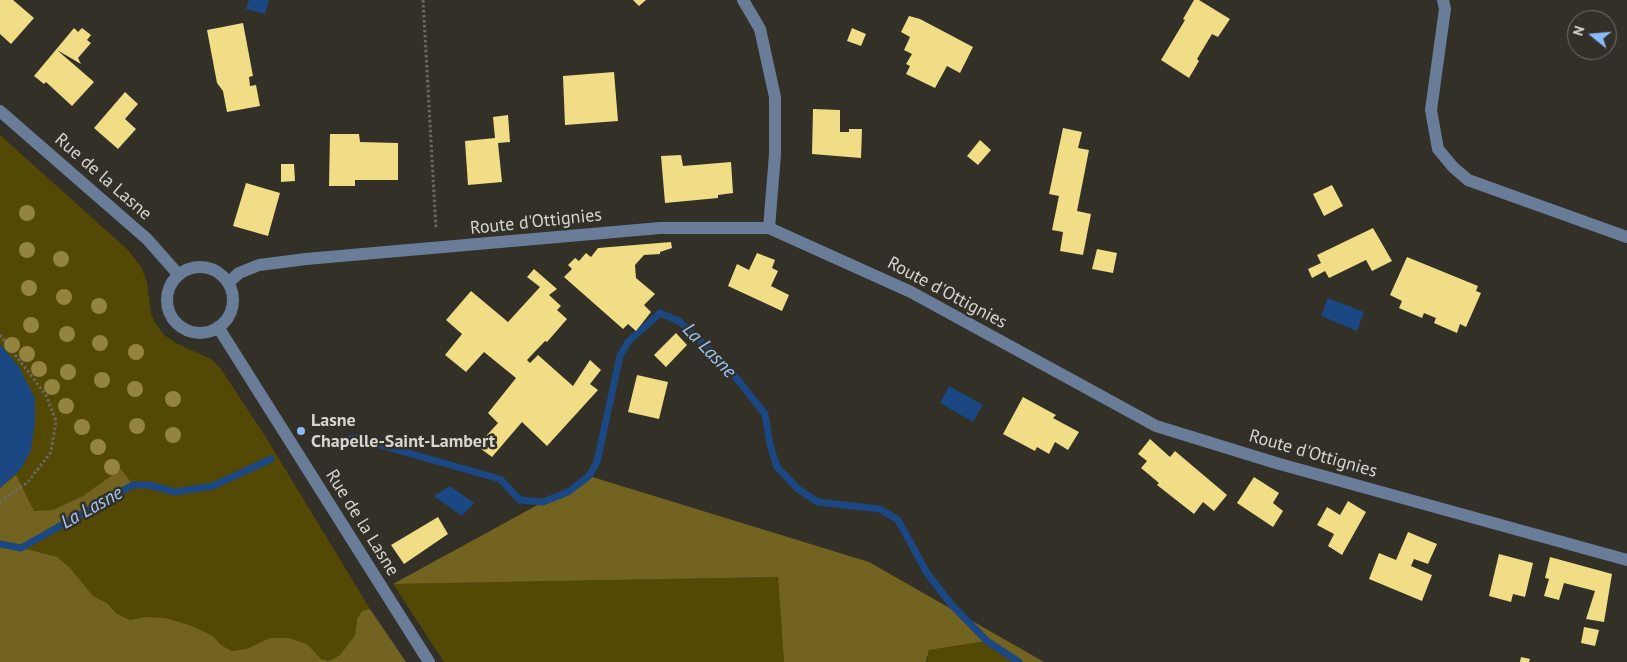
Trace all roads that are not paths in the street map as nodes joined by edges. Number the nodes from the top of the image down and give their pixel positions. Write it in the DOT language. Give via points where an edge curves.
graph roads {
  1 [pos="743,0"];
  2 [pos="1444,0"];
  3 [pos="0,111"];
  4 [pos="768,228"];
  5 [pos="1627,236"];
  6 [pos="178,274"];
  7 [pos="228,283"];
  8 [pos="218,327"];
  9 [pos="1627,560"];
  10 [pos="429,662"];
  1 -- 4 [label="street" via="760,29 775,97 775,154"];
  2 -- 5 [label="street" via="1431,110 1438,149 1468,180"];
  3 -- 6 [label="street, Rue de la Lasne" via="147,239"];
  4 -- 7 [label="street, Route d'Ottignies" via="660,228 306,259 259,265 239,273"];
  4 -- 9 [label="street, Route d'Ottignies" via="911,292 1156,426 1276,463"];
  6 -- 7 [label="street" via="189,268 206,267 222,275"];
  6 -- 8 [label="street" via="167,297 168,310 174,321 197,333"];
  7 -- 8 [label="street" via="232,293 231,311"];
  8 -- 10 [label="street, Rue de la Lasne"];
}
